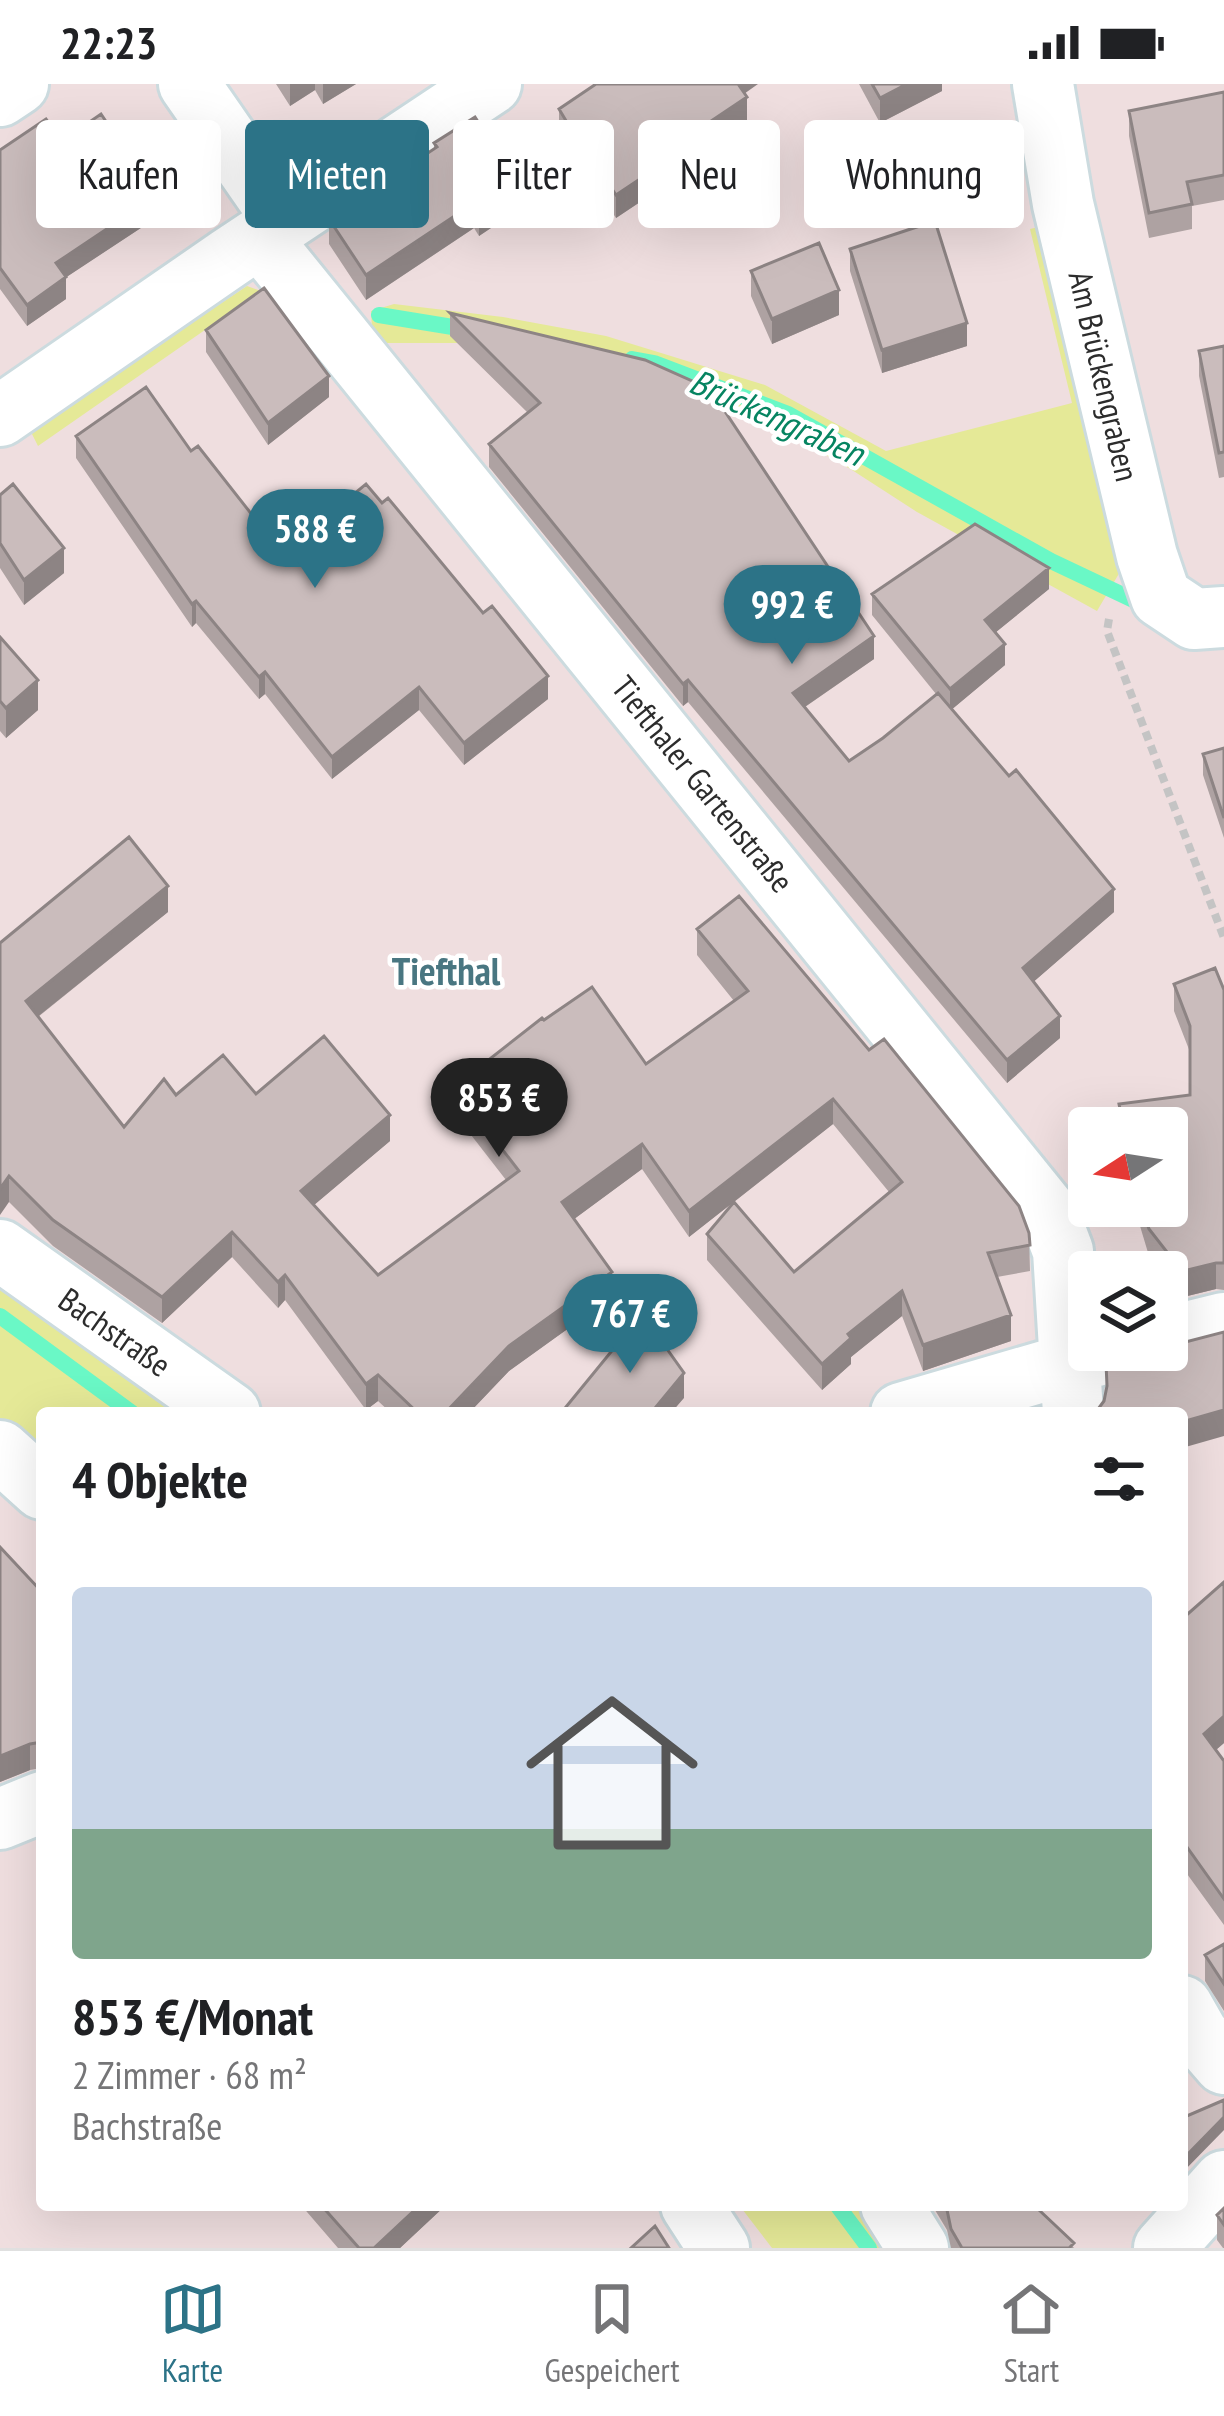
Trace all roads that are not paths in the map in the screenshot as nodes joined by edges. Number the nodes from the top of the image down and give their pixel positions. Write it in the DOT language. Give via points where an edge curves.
graph roads {
  1 [pos="18,84"];
  2 [pos="189,84"];
  3 [pos="490,84"];
  4 [pos="1043,84"];
  5 [pos="0,96"];
  6 [pos="272,230"];
  7 [pos="0,416"];
  8 [pos="1224,617"];
  9 [pos="0,1250"];
  10 [pos="1224,1323"];
  11 [pos="1188,1332"];
  12 [pos="1087,1375"];
  13 [pos="222,1407"];
  14 [pos="930,1407"];
  15 [pos="0,1451"];
  16 [pos="36,1484"];
  17 [pos="36,1804"];
  18 [pos="0,1819"];
  19 [pos="1188,2016"];
  20 [pos="1224,2064"];
  21 [pos="1224,2181"];
  22 [pos="695,2211"];
  23 [pos="895,2211"];
  24 [pos="719,2248"];
  25 [pos="918,2248"];
  26 [pos="1164,2248"];
  1 -- 5 [label="street"];
  2 -- 6 [label="street, Tiefthaler Gartenstraße"];
  3 -- 6 [label="street"];
  4 -- 8 [label="street, Am Brückengraben" via="1063,203 1147,556 1161,597 1194,619"];
  6 -- 7 [label="street"];
  6 -- 12 [label="street, Tiefthaler Gartenstraße" via="1049,1214"];
  9 -- 13 [label="street, Bachstraße"];
  10 -- 11 [label="street"];
  12 -- 14 [label="street"];
  15 -- 16 [label="street"];
  17 -- 18 [label="street"];
  19 -- 20 [label="street"];
  21 -- 26 [label="street"];
  22 -- 24 [label="street"];
  23 -- 25 [label="street"];
}
